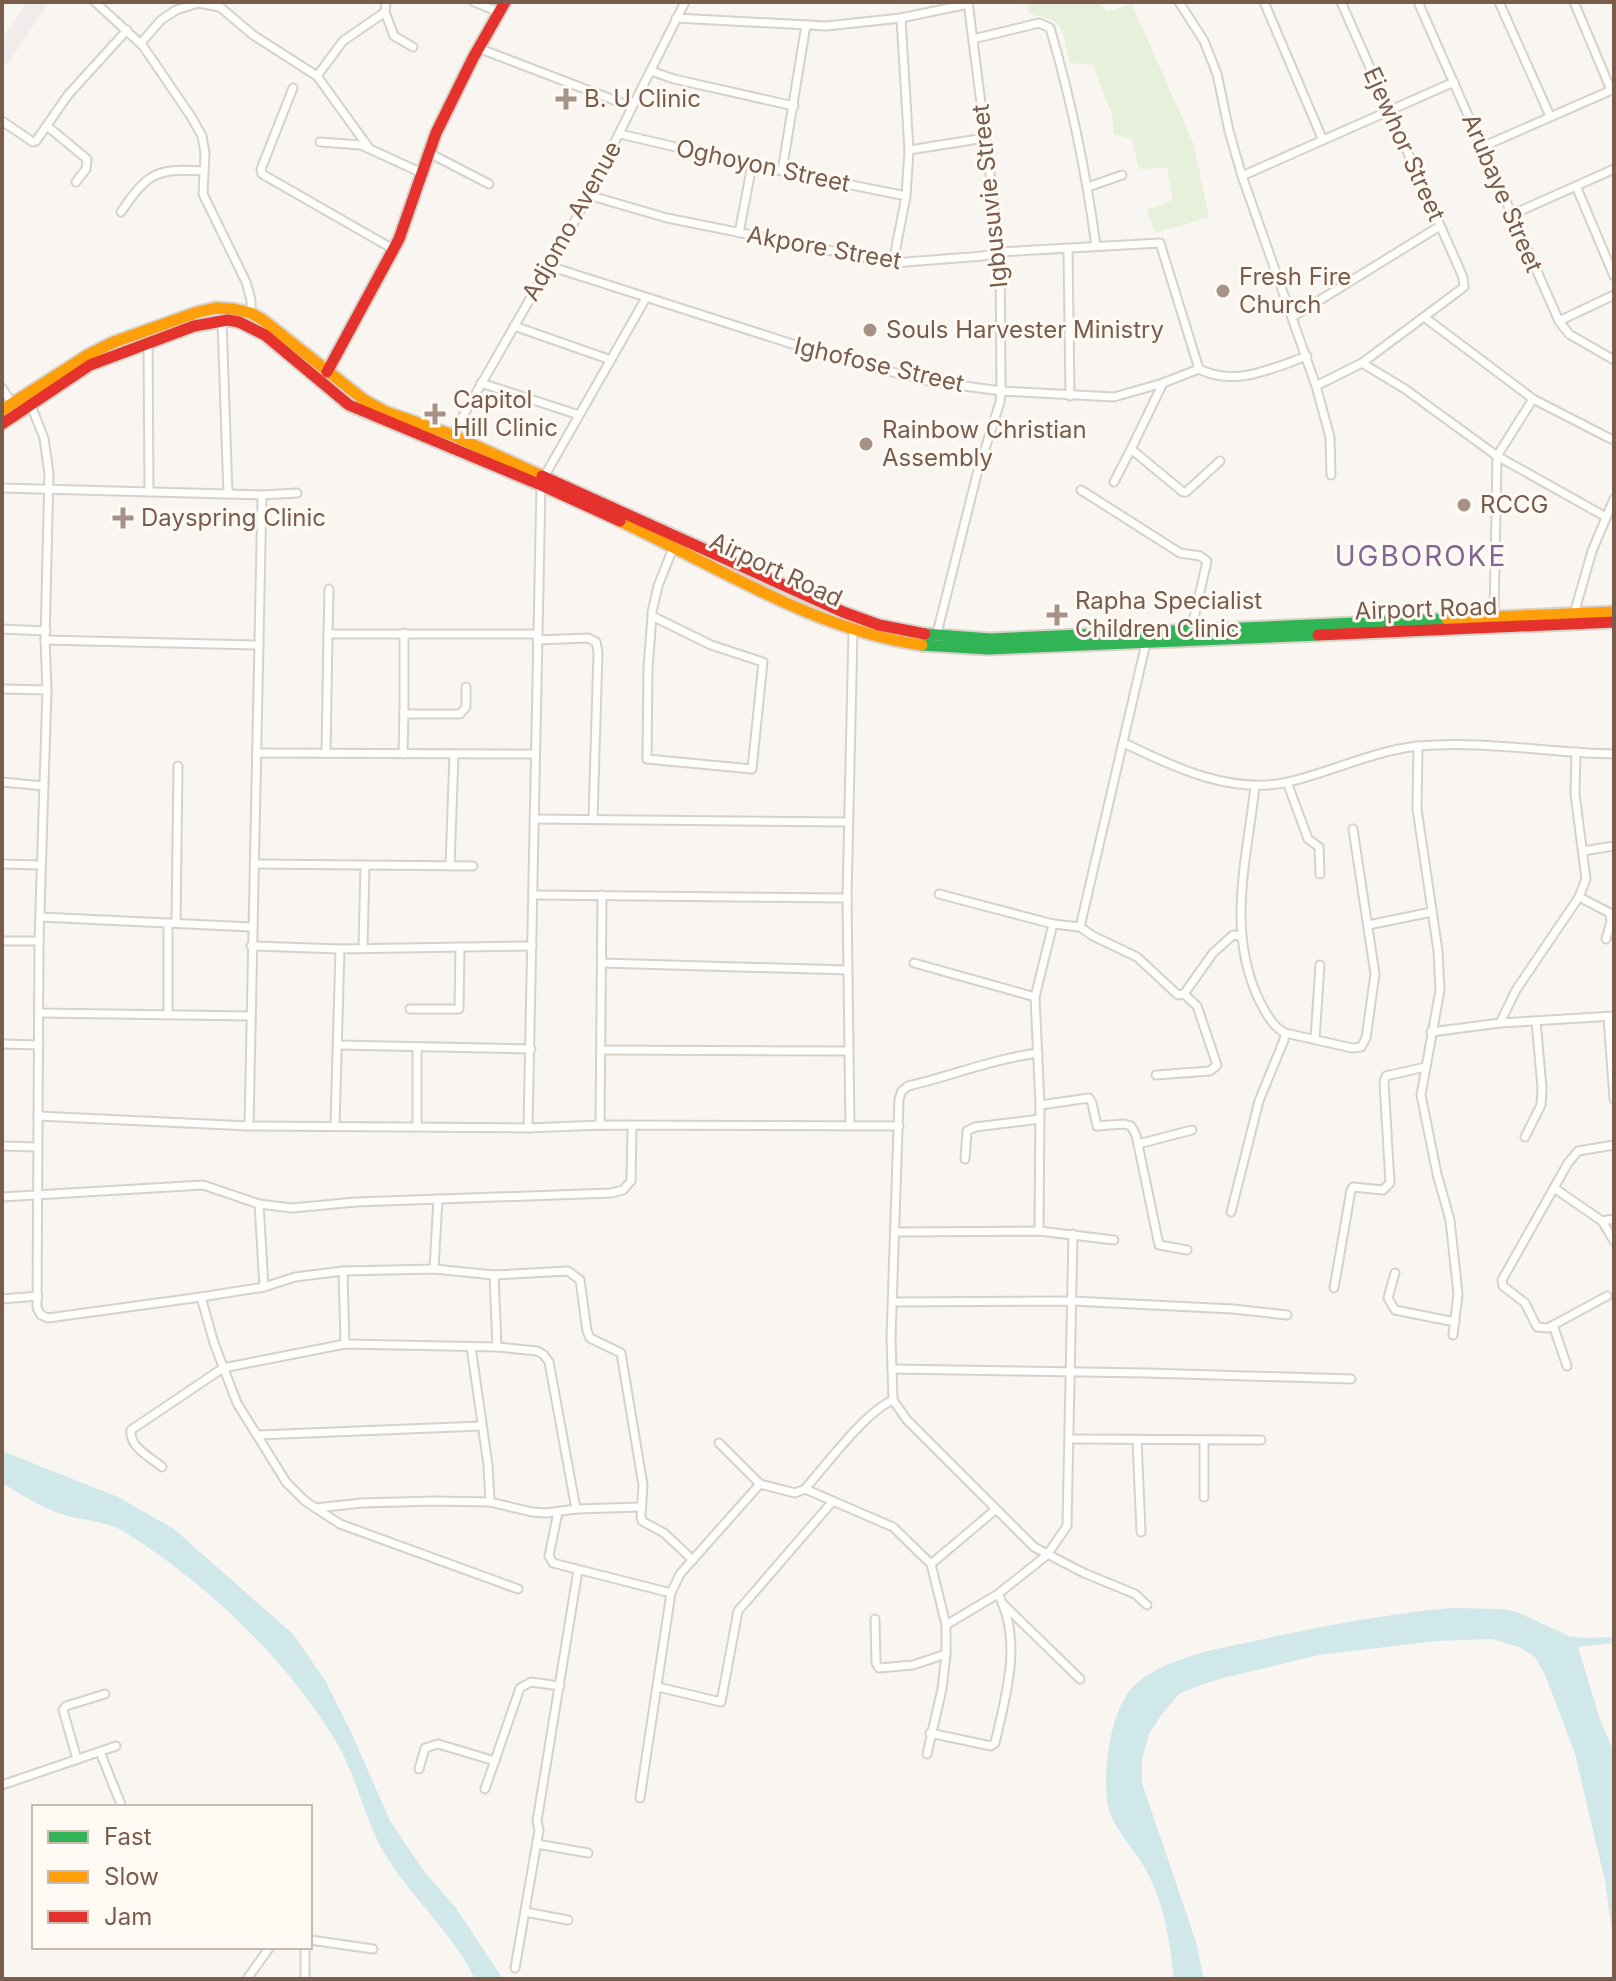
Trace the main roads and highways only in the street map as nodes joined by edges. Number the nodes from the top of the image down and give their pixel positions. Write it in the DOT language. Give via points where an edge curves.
graph roads {
  1 [pos="497,6"];
  2 [pos="327,372"];
  3 [pos="28,400"];
  4 [pos="7,406"];
  5 [pos="2,424"];
  6 [pos="542,481"];
  7 [pos="671,540"];
  8 [pos="1614,612"];
  9 [pos="1614,622"];
  1 -- 2 [label="main road" via="436,133 399,239"];
  2 -- 3 [label="main road, Airport Road" via="251,313 216,308 114,342"];
  2 -- 6 [label="main road, Airport Road" via="375,406 452,435"];
  3 -- 4 [label="main road, Airport Road"];
  3 -- 5 [label="main road, Airport Road"];
  3 -- 6 [label="main road, Airport Road" via="90,365 148,342 194,326 239,322 265,335 359,409"];
  6 -- 7 [label="main road, Airport Road"];
  7 -- 8 [label="main road, Airport Road" via="867,622 936,637"];
  7 -- 9 [label="main road, Airport Road" via="789,603 853,630 941,648"];
}
